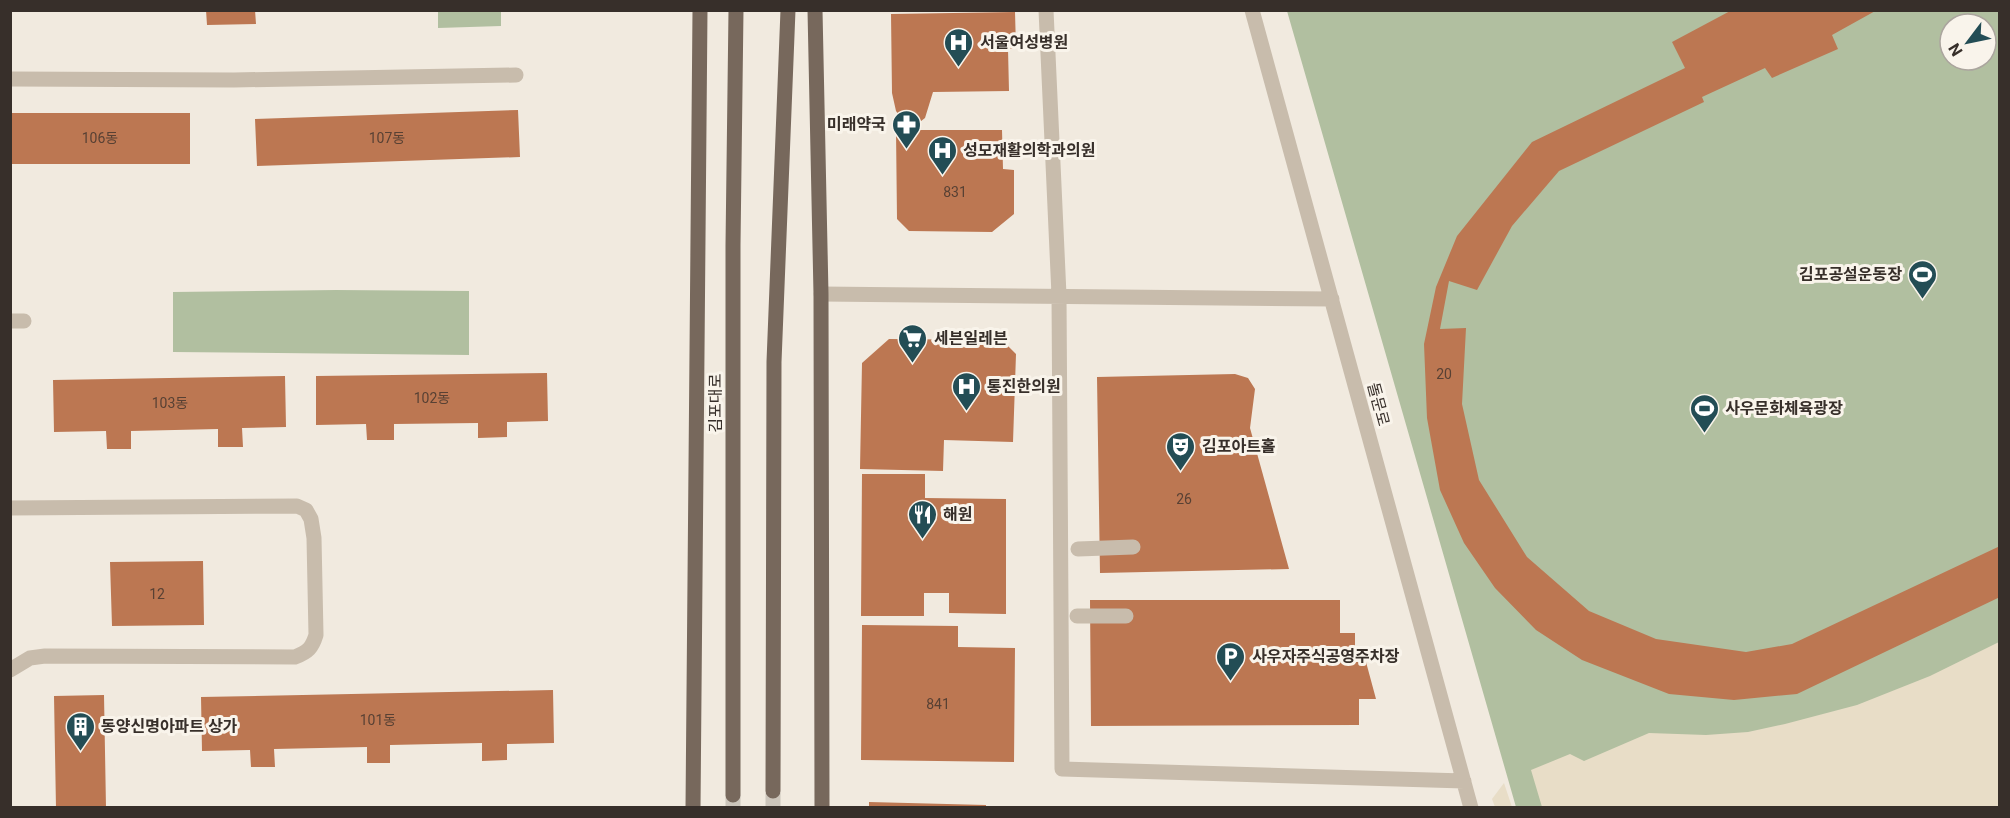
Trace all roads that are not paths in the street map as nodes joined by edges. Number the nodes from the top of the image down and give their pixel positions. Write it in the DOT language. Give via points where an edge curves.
graph roads {
  1 [pos="700,10"];
  2 [pos="736,10"];
  3 [pos="788,10"];
  4 [pos="815,10"];
  5 [pos="1046,10"];
  6 [pos="1252,10"];
  7 [pos="516,75"];
  8 [pos="10,80"];
  9 [pos="821,294"];
  10 [pos="1059,295"];
  11 [pos="1332,298"];
  12 [pos="10,508"];
  13 [pos="1133,547"];
  14 [pos="1078,549"];
  15 [pos="1077,615"];
  16 [pos="1126,616"];
  17 [pos="10,670"];
  18 [pos="1464,780"];
  19 [pos="773,791"];
  20 [pos="733,795"];
  21 [pos="693,807"];
  22 [pos="822,807"];
  23 [pos="1471,807"];
  1 -- 21 [label="main road"];
  2 -- 20 [label="main road, 김포대로"];
  3 -- 19 [label="main road" via="774,362"];
  4 -- 9 [label="main road"];
  5 -- 10 [label="street"];
  6 -- 11 [label="street, 돌문로"];
  7 -- 8 [label="street"];
  9 -- 10 [label="street"];
  9 -- 22 [label="main road"];
  10 -- 11 [label="street"];
  10 -- 18 [label="street" via="1062,769"];
  11 -- 18 [label="street, 돌문로"];
  12 -- 17 [label="street" via="297,506 306,510 311,519 314,538 316,635 312,647 295,657 45,656 30,658"];
  13 -- 14 [label="street"];
  15 -- 16 [label="street"];
  18 -- 23 [label="street, 돌문로"];
}
